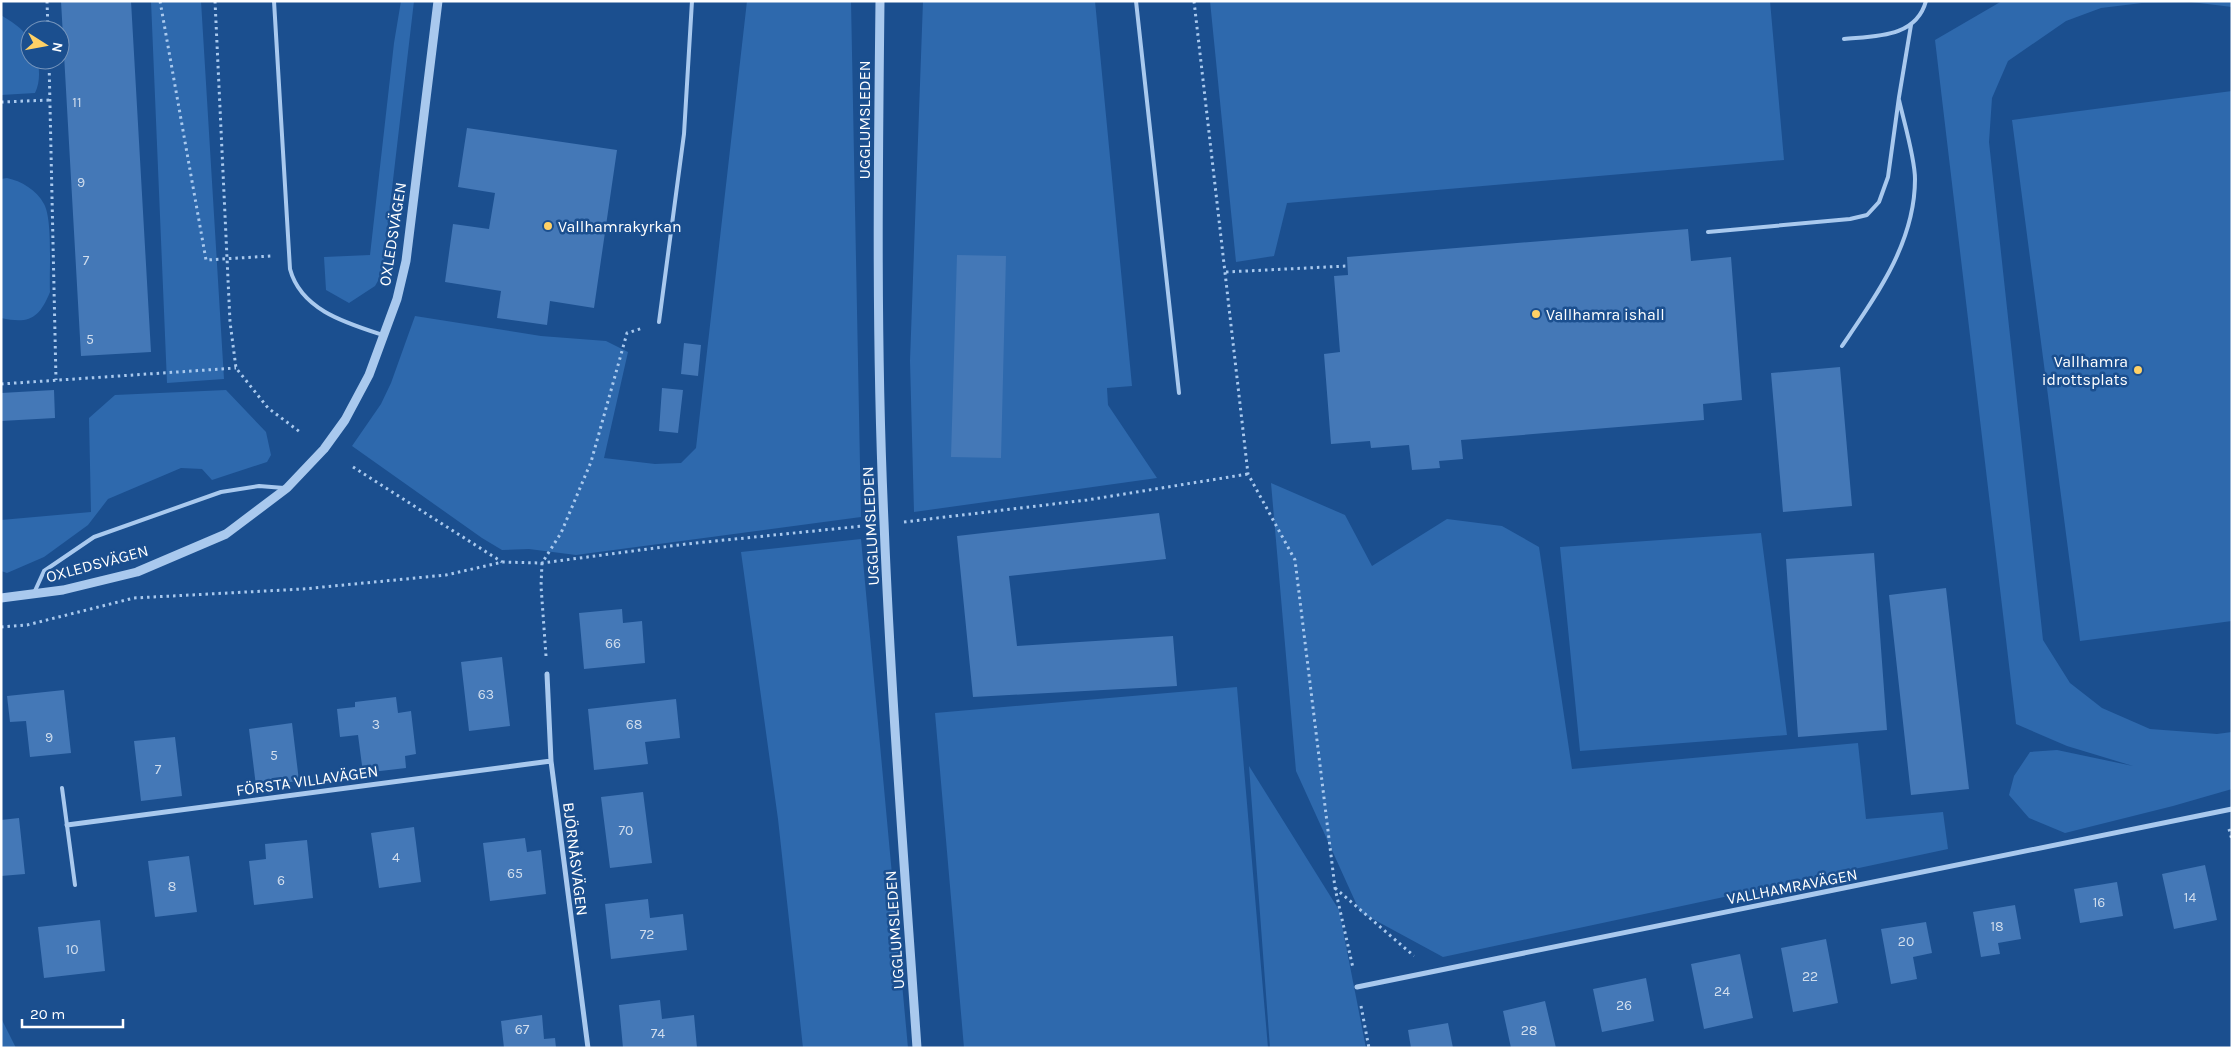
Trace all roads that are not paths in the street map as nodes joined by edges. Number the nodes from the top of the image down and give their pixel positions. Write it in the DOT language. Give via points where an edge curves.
graph roads {
  1 [pos="274,1"];
  2 [pos="438,1"];
  3 [pos="692,1"];
  4 [pos="880,1"];
  5 [pos="1136,1"];
  6 [pos="1926,1"];
  7 [pos="1911,25"];
  8 [pos="1844,40"];
  9 [pos="1899,97"];
  10 [pos="1708,232"];
  11 [pos="659,322"];
  12 [pos="385,335"];
  13 [pos="1842,346"];
  14 [pos="1179,393"];
  15 [pos="287,488"];
  16 [pos="33,595"];
  17 [pos="1,598"];
  18 [pos="548,674"];
  19 [pos="551,761"];
  20 [pos="62,788"];
  21 [pos="2232,809"];
  22 [pos="67,825"];
  23 [pos="75,885"];
  24 [pos="1357,987"];
  25 [pos="588,1048"];
  26 [pos="917,1048"];
  1 -- 12 [label="lane" via="289,255 294,283 314,304 346,323"];
  2 -- 12 [label="street, OXLEDSVÄGEN" via="406,261 398,299"];
  3 -- 11 [label="lane" via="684,134"];
  4 -- 26 [label="street, UGGLUMSLEDEN" via="879,336 884,524"];
  5 -- 14 [label="lane"];
  6 -- 7 [label="lane" via="1923,12"];
  7 -- 8 [label="lane" via="1891,35"];
  7 -- 9 [label="lane"];
  9 -- 10 [label="lane" via="1888,177 1879,202 1867,214 1850,219"];
  9 -- 13 [label="lane" via="1915,178 1912,216 1881,289"];
  12 -- 15 [label="street, OXLEDSVÄGEN" via="369,375 345,420 324,449"];
  15 -- 16 [label="street, OXLEDSVÄGEN" via="226,534 137,572"];
  15 -- 16 [label="lane" via="259,486 221,492 94,537 44,571"];
  16 -- 17 [label="street, OXLEDSVÄGEN"];
  18 -- 19 [label="street, BJÖRNÅSVÄGEN"];
  19 -- 22 [label="street, FÖRSTA VILLAVÄGEN"];
  19 -- 25 [label="street, BJÖRNÅSVÄGEN"];
  20 -- 22 [label="lane"];
  21 -- 24 [label="street, VALLHAMRAVÄGEN"];
  22 -- 23 [label="lane"];
}
